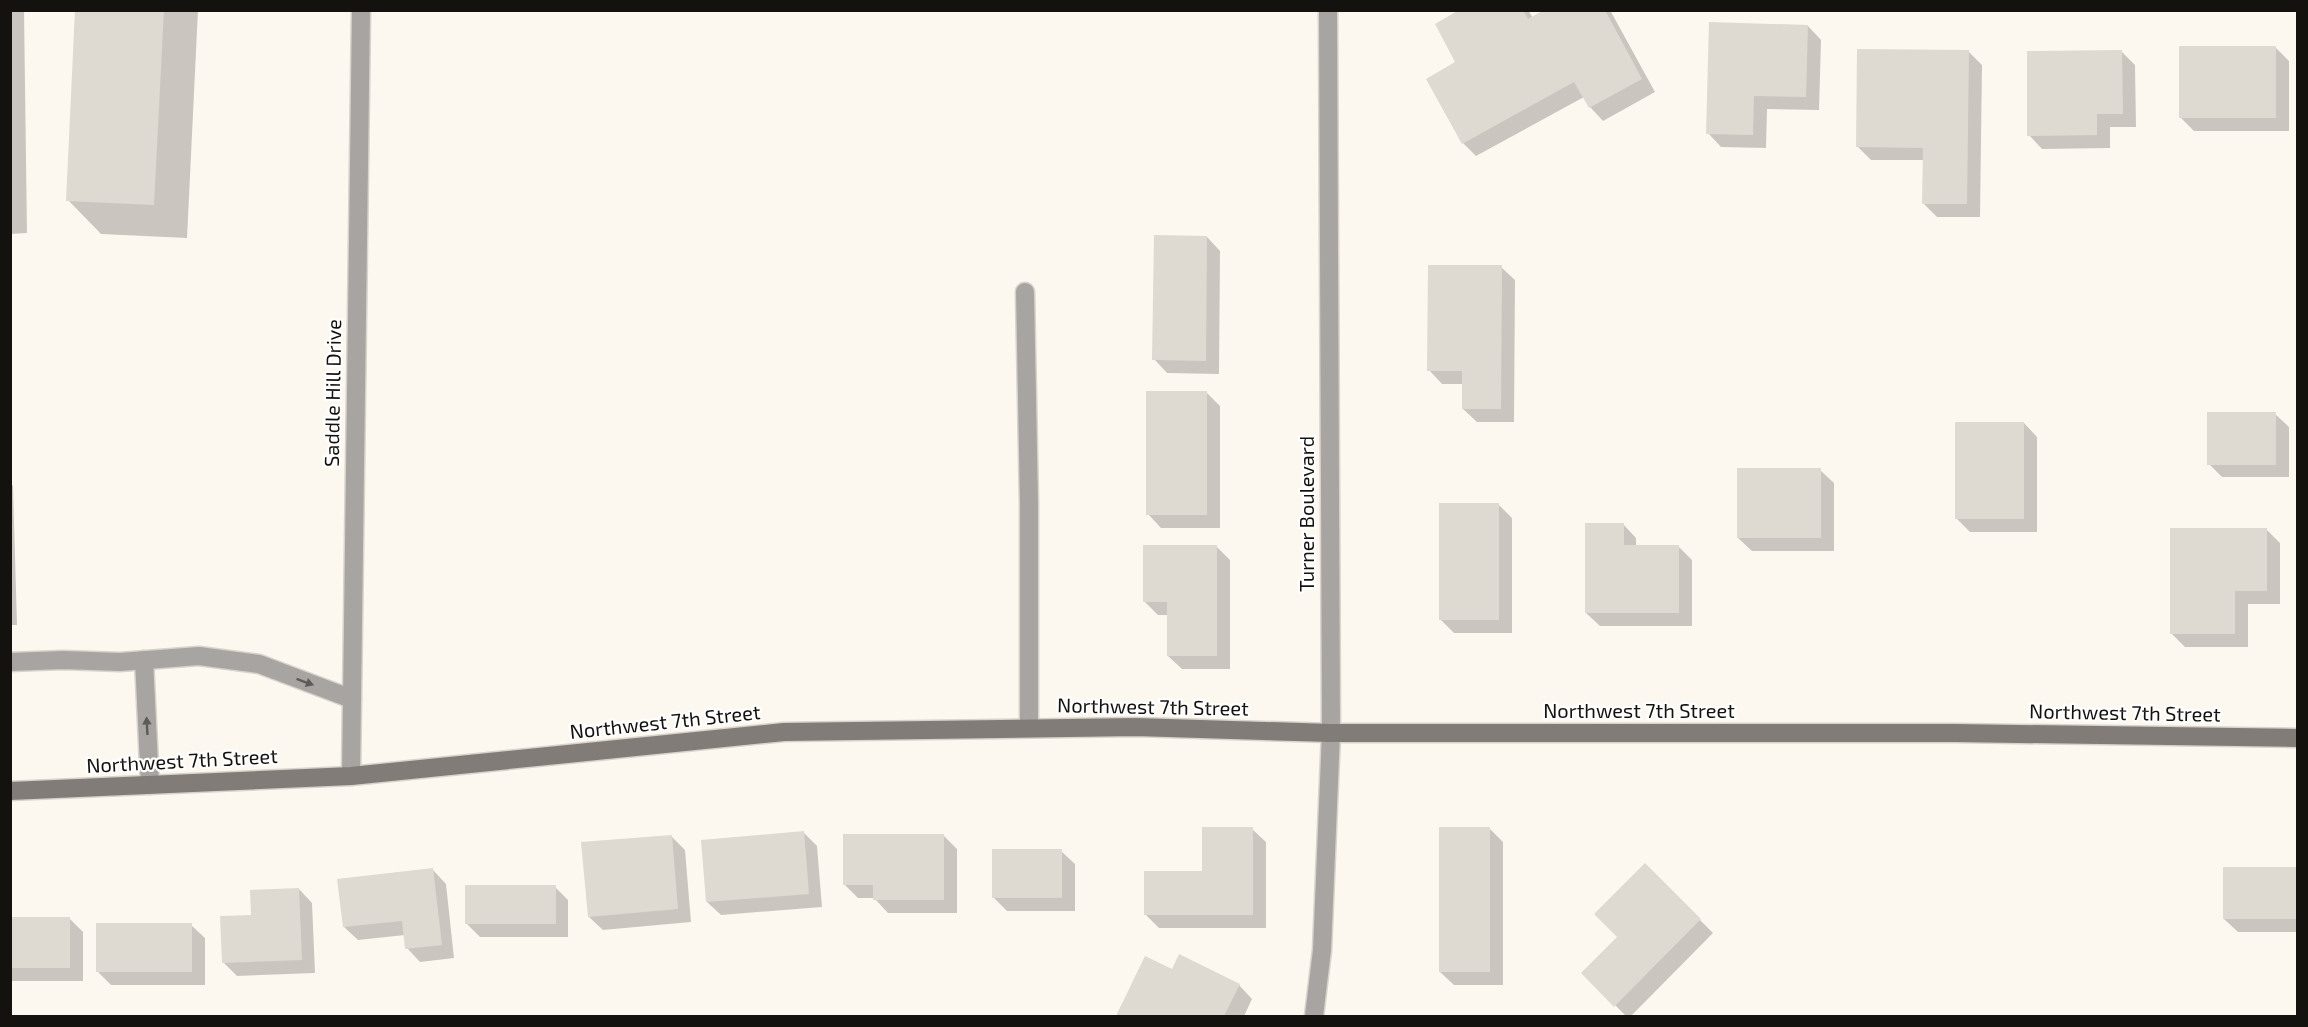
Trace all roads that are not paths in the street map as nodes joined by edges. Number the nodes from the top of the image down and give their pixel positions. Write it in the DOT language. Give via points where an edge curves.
graph roads {
  1 [pos="361,10"];
  2 [pos="1328,10"];
  3 [pos="1025,292"];
  4 [pos="144,660"];
  5 [pos="19,661"];
  6 [pos="352,699"];
  7 [pos="1029,728"];
  8 [pos="1331,733"];
  9 [pos="2298,738"];
  10 [pos="351,776"];
  11 [pos="150,785"];
  12 [pos="10,791"];
  13 [pos="1314,1017"];
  1 -- 6 [label="street, Saddle Hill Drive"];
  2 -- 8 [label="street, Turner Boulevard"];
  3 -- 7 [label="street"];
  4 -- 5 [label="street"];
  4 -- 6 [label="street, one-way" via="199,656 259,664"];
  11 -- 4 [label="street, one-way"];
  6 -- 10 [label="street, Saddle Hill Drive"];
  7 -- 8 [label="street, Northwest 7th Street"];
  7 -- 10 [label="street, Northwest 7th Street" via="784,732"];
  8 -- 9 [label="street, Northwest 7th Street" via="1954,733"];
  8 -- 13 [label="street, Turner Boulevard" via="1322,950"];
  10 -- 11 [label="street, Northwest 7th Street"];
  11 -- 12 [label="street, Northwest 7th Street"];
}
